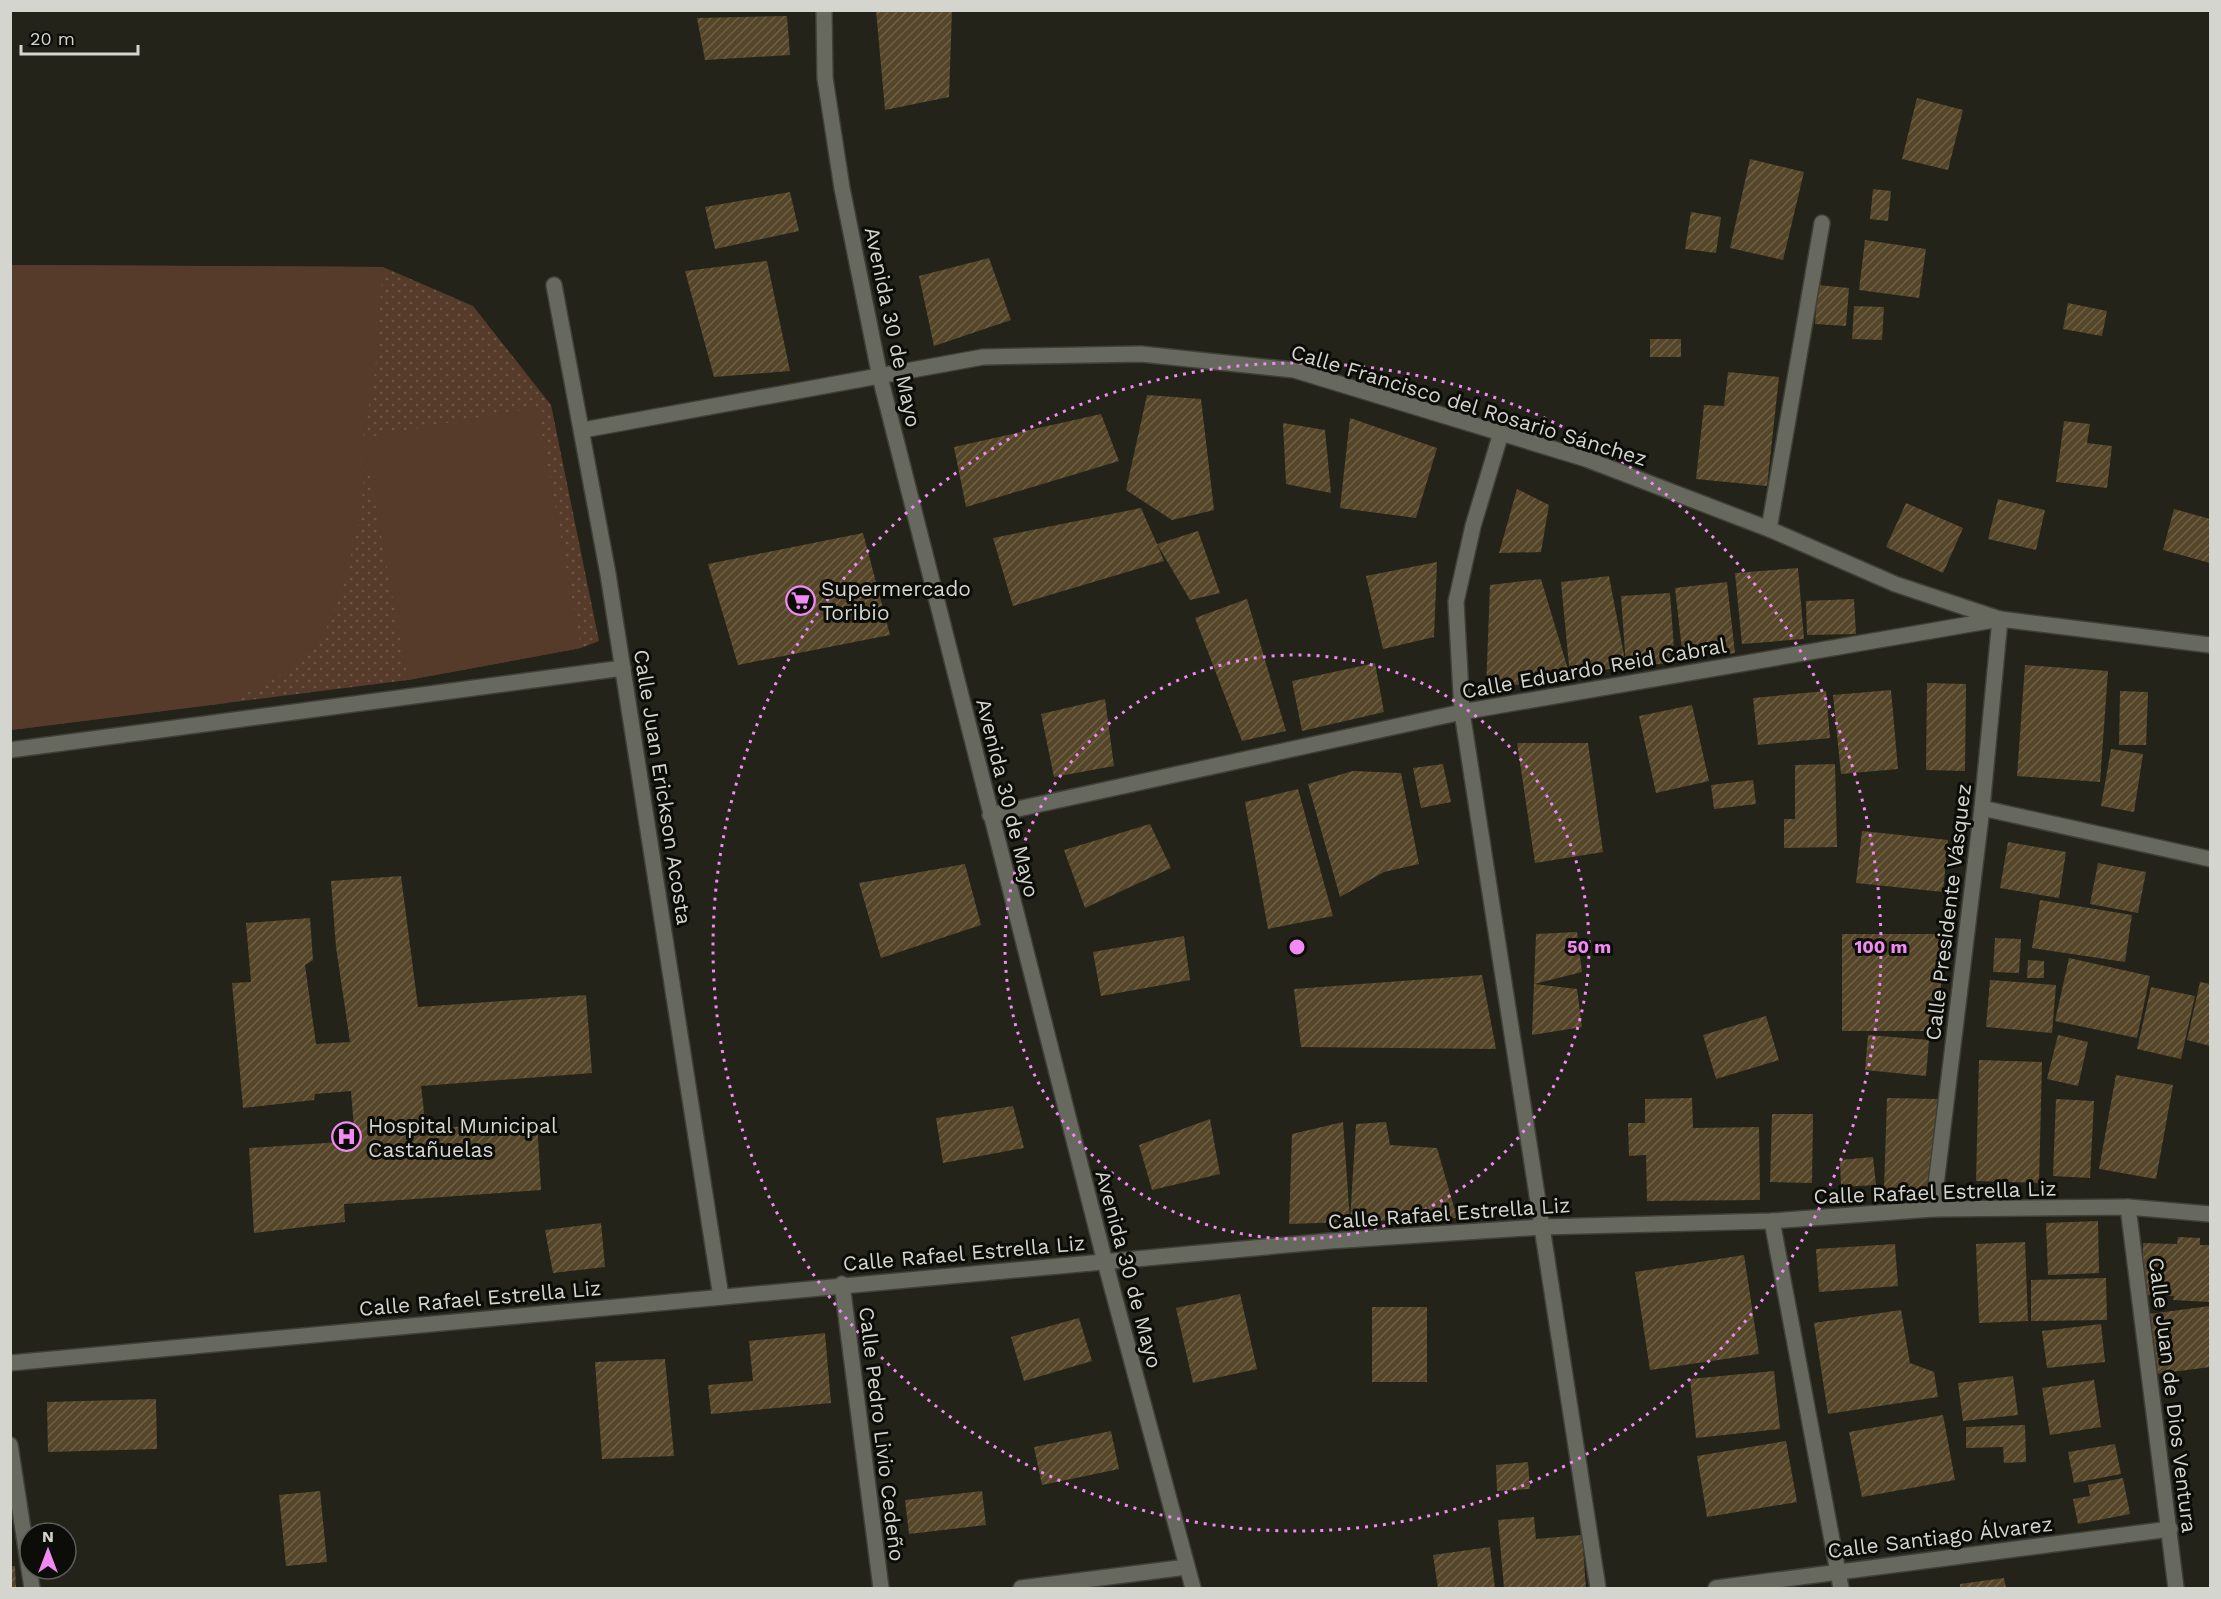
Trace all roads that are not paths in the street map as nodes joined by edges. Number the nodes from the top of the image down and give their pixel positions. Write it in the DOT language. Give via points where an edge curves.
graph roads {
  1 [pos="824,10"];
  2 [pos="1822,223"];
  3 [pos="554,285"];
  4 [pos="880,377"];
  5 [pos="583,430"];
  6 [pos="1501,433"];
  7 [pos="1769,529"];
  8 [pos="2000,619"];
  9 [pos="2211,645"];
  10 [pos="623,668"];
  11 [pos="1462,712"];
  12 [pos="10,750"];
  13 [pos="1982,808"];
  14 [pos="990,815"];
  15 [pos="2211,860"];
  16 [pos="2128,1207"];
  17 [pos="1933,1209"];
  18 [pos="2211,1214"];
  19 [pos="1772,1221"];
  20 [pos="1542,1227"];
  21 [pos="1105,1262"];
  22 [pos="842,1284"];
  23 [pos="721,1297"];
  24 [pos="10,1363"];
  25 [pos="10,1445"];
  26 [pos="2170,1529"];
  27 [pos="1186,1567"];
  28 [pos="1838,1572"];
  29 [pos="32,1588"];
  30 [pos="881,1588"];
  31 [pos="1021,1588"];
  32 [pos="1193,1588"];
  33 [pos="1598,1588"];
  34 [pos="1716,1588"];
  35 [pos="1841,1588"];
  36 [pos="2176,1588"];
  1 -- 4 [label="street, Avenida 30 de Mayo" via="826,90"];
  2 -- 7 [label="street"];
  3 -- 5 [label="street, Calle Juan Erickson Acosta"];
  4 -- 5 [label="street, Calle Francisco del Rosario Sánchez"];
  4 -- 6 [label="street, Calle Francisco del Rosario Sánchez" via="982,357 1141,354 1294,370"];
  4 -- 14 [label="street, Avenida 30 de Mayo"];
  5 -- 10 [label="street, Calle Juan Erickson Acosta"];
  6 -- 7 [label="street, Calle Francisco del Rosario Sánchez" via="1586,459"];
  6 -- 11 [label="street" via="1473,526 1456,602"];
  7 -- 8 [label="street, Calle Francisco del Rosario Sánchez" via="1895,584"];
  8 -- 9 [label="street, Calle Eduardo Reid Cabral"];
  8 -- 11 [label="street, Calle Eduardo Reid Cabral"];
  8 -- 13 [label="street, Calle Presidente Vásquez"];
  10 -- 12 [label="street"];
  10 -- 23 [label="street, Calle Juan Erickson Acosta"];
  11 -- 14 [label="street, Calle Eduardo Reid Cabral"];
  11 -- 20 [label="street"];
  13 -- 15 [label="street"];
  13 -- 17 [label="street, Calle Presidente Vásquez"];
  14 -- 21 [label="street, Avenida 30 de Mayo"];
  16 -- 17 [label="street, Calle Rafael Estrella Liz"];
  16 -- 18 [label="street, Calle Rafael Estrella Liz"];
  16 -- 26 [label="street, Calle Juan de Dios Ventura"];
  17 -- 19 [label="street, Calle Rafael Estrella Liz"];
  19 -- 20 [label="street, Calle Rafael Estrella Liz"];
  19 -- 28 [label="street"];
  20 -- 21 [label="street, Calle Rafael Estrella Liz"];
  20 -- 33 [label="street"];
  21 -- 22 [label="street, Calle Rafael Estrella Liz"];
  21 -- 27 [label="street, Avenida 30 de Mayo"];
  22 -- 23 [label="street, Calle Rafael Estrella Liz"];
  22 -- 30 [label="street, Calle Pedro Livio Cedeño"];
  23 -- 24 [label="street, Calle Rafael Estrella Liz"];
  25 -- 29 [label="street"];
  26 -- 28 [label="street, Calle Santiago Álvarez"];
  26 -- 36 [label="street, Calle Juan de Dios Ventura"];
  27 -- 31 [label="street"];
  27 -- 32 [label="street, Avenida 30 de Mayo"];
  28 -- 34 [label="street, Calle Santiago Álvarez"];
  28 -- 35 [label="street"];
}
